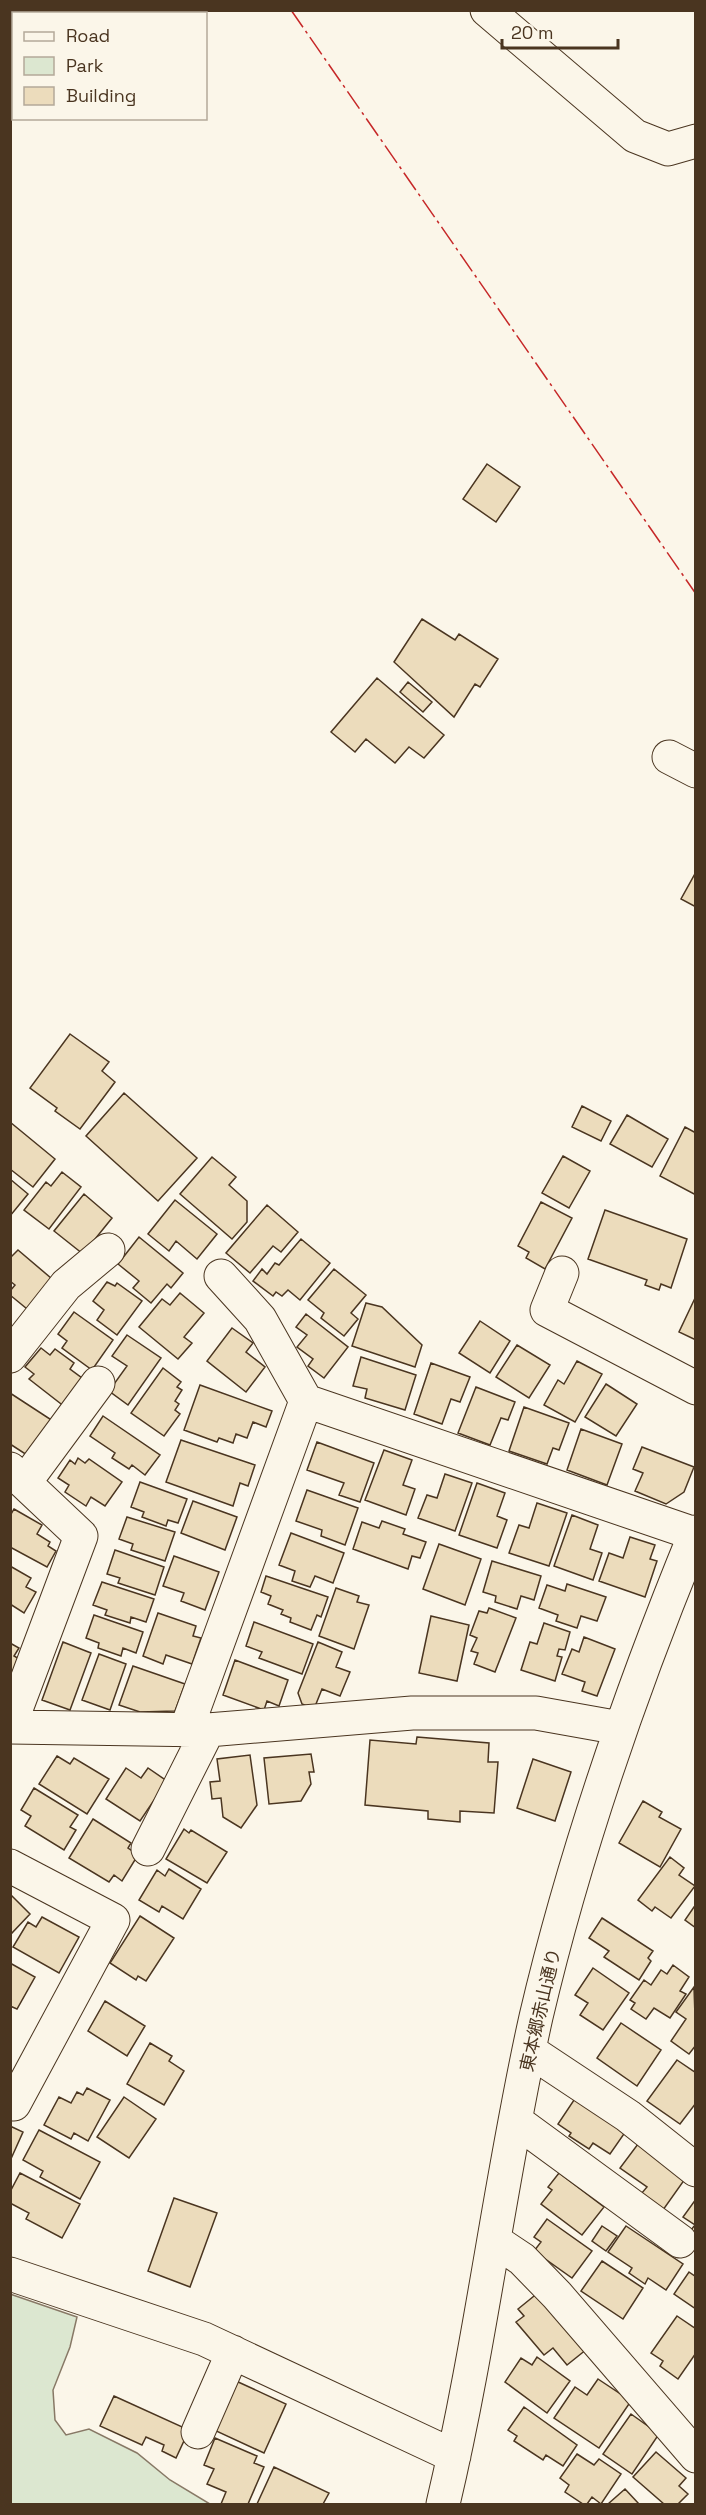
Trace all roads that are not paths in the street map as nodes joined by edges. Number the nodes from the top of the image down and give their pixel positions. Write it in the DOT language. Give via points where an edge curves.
graph roads {
  1 [pos="487,10"];
  2 [pos="696,141"];
  3 [pos="108,1250"];
  4 [pos="562,1272"];
  5 [pos="221,1276"];
  6 [pos="10,1356"];
  7 [pos="98,1383"];
  8 [pos="696,1388"];
  9 [pos="306,1401"];
  10 [pos="18,1476"];
  11 [pos="695,1533"];
  12 [pos="10,1726"];
  13 [pos="621,1728"];
  14 [pos="197,1730"];
  15 [pos="148,1849"];
  16 [pos="10,1866"];
  17 [pos="530,2050"];
  18 [pos="14,2104"];
  19 [pos="516,2121"];
  20 [pos="696,2170"];
  21 [pos="495,2241"];
  22 [pos="680,2241"];
  23 [pos="10,2274"];
  24 [pos="233,2352"];
  25 [pos="198,2432"];
  26 [pos="696,2456"];
  27 [pos="454,2457"];
  28 [pos="443,2505"];
  1 -- 2 [label="street" via="634,136 668,149"];
  3 -- 6 [label="street" via="66,1285"];
  4 -- 8 [label="street" via="547,1310"];
  5 -- 9 [label="street" via="260,1318"];
  7 -- 10 [label="street"];
  9 -- 11 [label="street"];
  9 -- 14 [label="street"];
  10 -- 12 [label="street" via="81,1536"];
  11 -- 13 [label="street, 東本郷赤山通り"];
  12 -- 14 [label="street"];
  13 -- 14 [label="street" via="536,1713 412,1713"];
  13 -- 17 [label="street, 東本郷赤山通り" via="558,1931"];
  14 -- 15 [label="street"];
  16 -- 18 [label="street" via="114,1920"];
  17 -- 19 [label="street, 東本郷赤山通り"];
  17 -- 20 [label="street" via="628,2116"];
  19 -- 21 [label="street, 東本郷赤山通り"];
  19 -- 22 [label="street"];
  21 -- 26 [label="street" via="522,2259 557,2295"];
  21 -- 27 [label="street, 東本郷赤山通り"];
  23 -- 24 [label="street"];
  24 -- 25 [label="street"];
  24 -- 27 [label="street"];
  27 -- 28 [label="street, 東本郷赤山通り"];
}
